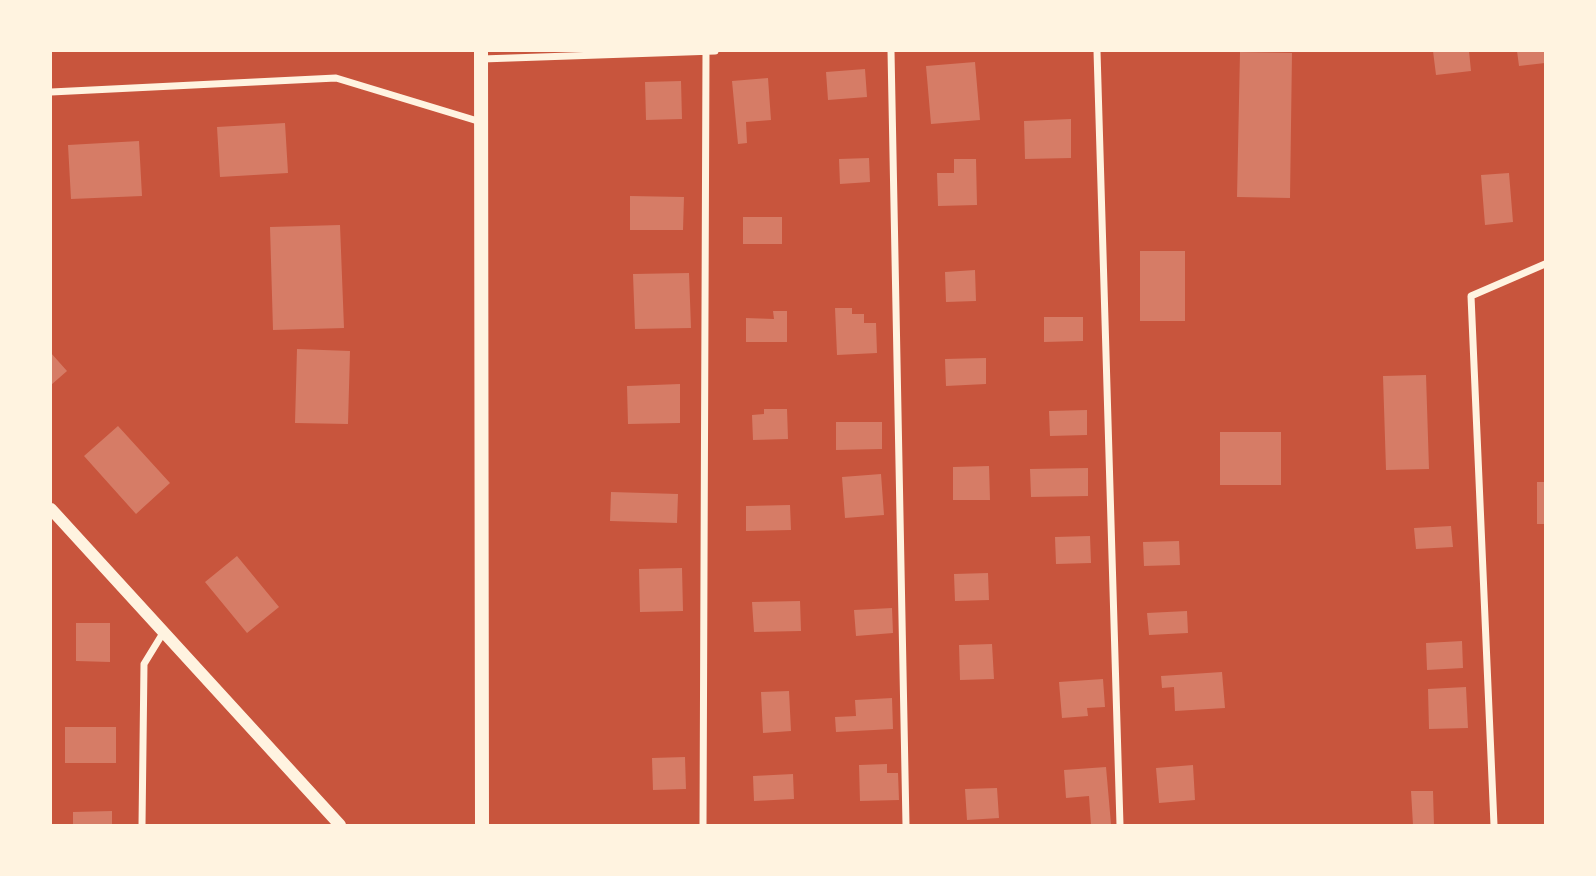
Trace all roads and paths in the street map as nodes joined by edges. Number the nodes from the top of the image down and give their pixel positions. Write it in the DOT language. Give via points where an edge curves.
graph roads {
  1 [pos="706,51"];
  2 [pos="715,51"];
  3 [pos="891,51"];
  4 [pos="1097,51"];
  5 [pos="481,55"];
  6 [pos="51,92"];
  7 [pos="482,122"];
  8 [pos="1545,264"];
  9 [pos="51,509"];
  10 [pos="163,632"];
  11 [pos="142,825"];
  12 [pos="341,825"];
  13 [pos="482,825"];
  14 [pos="703,825"];
  15 [pos="906,825"];
  16 [pos="1120,825"];
  17 [pos="1494,825"];
  1 -- 2 [label="street"];
  1 -- 5 [label="street"];
  1 -- 14 [label="street"];
  3 -- 15 [label="street"];
  4 -- 16 [label="street"];
  5 -- 7 [label="main road"];
  6 -- 7 [label="street" via="336,78"];
  7 -- 13 [label="main road"];
  8 -- 17 [label="street" via="1471,296"];
  9 -- 10 [label="street"];
  10 -- 11 [label="street" via="144,664"];
  10 -- 12 [label="street"];
}
